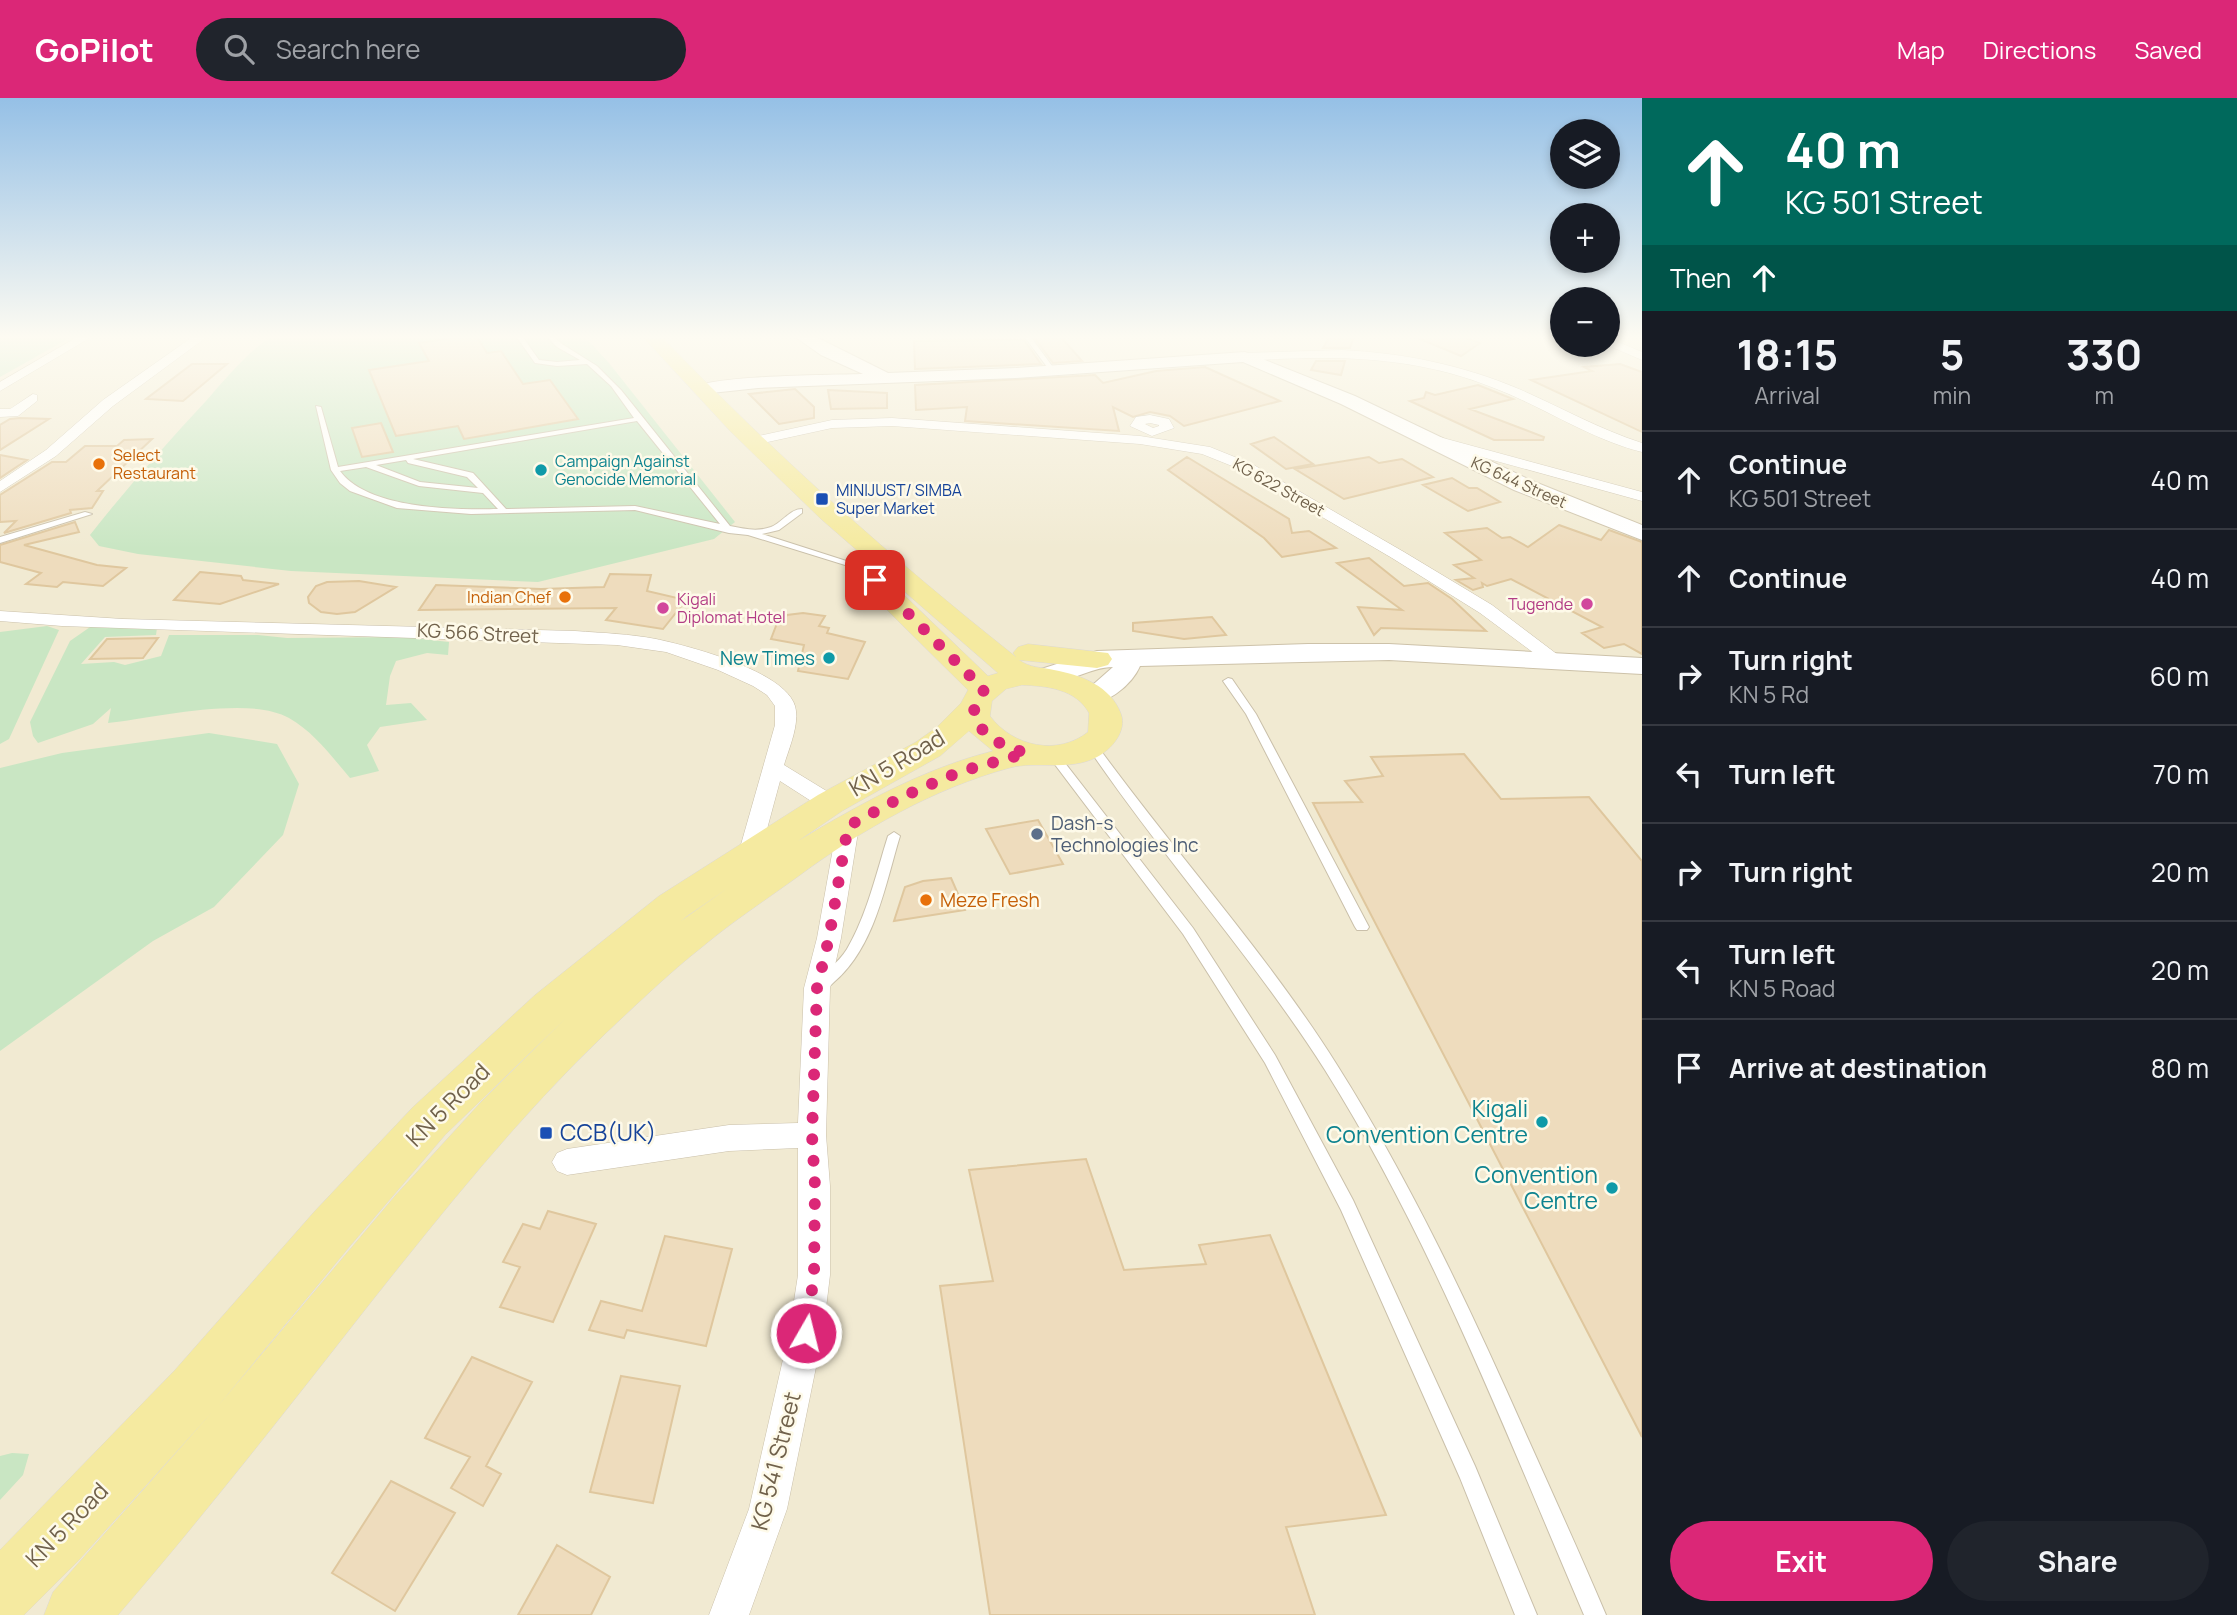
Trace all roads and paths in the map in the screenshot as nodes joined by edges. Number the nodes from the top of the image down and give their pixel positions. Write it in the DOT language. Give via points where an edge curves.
graph roads {
  1 [pos="21,407"];
  2 [pos="104,407"];
  3 [pos="318,407"];
  4 [pos="630,407"];
  5 [pos="698,407"];
  6 [pos="719,407"];
  7 [pos="1361,407"];
  8 [pos="1546,407"];
  9 [pos="0,413"];
  10 [pos="639,419"];
  11 [pos="1141,435"];
  12 [pos="1162,437"];
  13 [pos="1425,437"];
  14 [pos="754,441"];
  15 [pos="1642,448"];
  16 [pos="407,457"];
  17 [pos="368,464"];
  18 [pos="335,470"];
  19 [pos="0,488"];
  20 [pos="485,491"];
  21 [pos="1642,497"];
  22 [pos="504,511"];
  23 [pos="799,511"];
  24 [pos="88,514"];
  25 [pos="730,530"];
  26 [pos="750,533"];
  27 [pos="1642,533"];
  28 [pos="0,540"];
  29 [pos="876,574"];
  30 [pos="0,616"];
  31 [pos="950,619"];
  32 [pos="1097,659"];
  33 [pos="1129,659"];
  34 [pos="1557,661"];
  35 [pos="1642,666"];
  36 [pos="1033,677"];
  37 [pos="1228,681"];
  38 [pos="1093,697"];
  39 [pos="979,698"];
  40 [pos="1092,746"];
  41 [pos="1040,754"];
  42 [pos="772,766"];
  43 [pos="857,822"];
  44 [pos="749,855"];
  45 [pos="1362,928"];
  46 [pos="817,988"];
  47 [pos="812,1135"];
  48 [pos="567,1162"];
  49 [pos="0,1594"];
  50 [pos="76,1615"];
  51 [pos="729,1615"];
  52 [pos="1526,1615"];
  53 [pos="1595,1615"];
  1 -- 9 [label="street" via="13,413"];
  2 -- 19 [label="street" via="51,453"];
  3 -- 18 [label="lane"];
  4 -- 10 [label="lane"];
  5 -- 23 [label="main road"];
  6 -- 14 [label="main road"];
  7 -- 13 [label="main road, KG 644 Street"];
  8 -- 15 [label="street"];
  10 -- 16 [label="lane"];
  10 -- 25 [label="lane"];
  11 -- 12 [label="street, KG 622 Street"];
  11 -- 12 [label="street" via="1137,424 1150,419 1166,424"];
  11 -- 14 [label="street, KG 622 Street" via="871,421 832,424"];
  12 -- 34 [label="street, KG 622 Street" via="1247,467 1451,587"];
  13 -- 21 [label="street"];
  13 -- 27 [label="main road, KG 644 Street" via="1522,485"];
  14 -- 29 [label="main road"];
  16 -- 17 [label="lane"];
  16 -- 20 [label="lane" via="470,475"];
  17 -- 18 [label="lane"];
  17 -- 20 [label="lane" via="419,484"];
  18 -- 22 [label="lane" via="353,489 400,506 446,512"];
  20 -- 22 [label="lane"];
  22 -- 25 [label="lane" via="635,508"];
  23 -- 26 [label="lane" via="776,528"];
  23 -- 29 [label="main road"];
  24 -- 28 [label="lane"];
  25 -- 26 [label="lane"];
  26 -- 29 [label="lane"];
  29 -- 31 [label="main road"];
  29 -- 39 [label="main road"];
  30 -- 42 [label="street, KG 566 Street" via="181,626 409,629 655,645 702,656 763,684 782,699 785,725"];
  31 -- 32 [label="main road" via="1032,654"];
  31 -- 36 [label="main road"];
  32 -- 33 [label="main road"];
  32 -- 36 [label="main road"];
  33 -- 34 [label="main road" via="1389,652"];
  33 -- 38 [label="main road" via="1125,670"];
  34 -- 35 [label="main road"];
  36 -- 38 [label="main road" via="1074,685"];
  36 -- 39 [label="main road" via="1007,679"];
  37 -- 45 [label="lane" via="1251,714"];
  38 -- 40 [label="main road" via="1107,719 1106,729"];
  39 -- 41 [label="main road" via="974,716 987,735 1012,749"];
  39 -- 43 [label="main road, KN 5 Road"];
  40 -- 41 [label="main road" via="1068,754"];
  40 -- 53 [label="lane" via="1293,1010 1373,1138 1466,1323"];
  41 -- 43 [label="main road" via="959,772"];
  41 -- 52 [label="lane" via="1188,931 1270,1059 1347,1205 1468,1473"];
  42 -- 43 [label="street"];
  42 -- 44 [label="street, KG 566 Street"];
  43 -- 44 [label="main road, KN 5 Road"];
  43 -- 46 [label="street, KG 541 Street"];
  43 -- 46 [label="lane" via="866,923 845,964"];
  43 -- 50 [label="main road, KN 5 Road" via="696,929 573,1036 393,1231 130,1558"];
  44 -- 49 [label="main road, KN 5 Road" via="673,906 550,1007 429,1121 195,1390"];
  46 -- 47 [label="street, KG 541 Street"];
  47 -- 48 [label="street" via="729,1138"];
  47 -- 51 [label="street, KG 541 Street" via="814,1275 806,1333 768,1508"];
}
